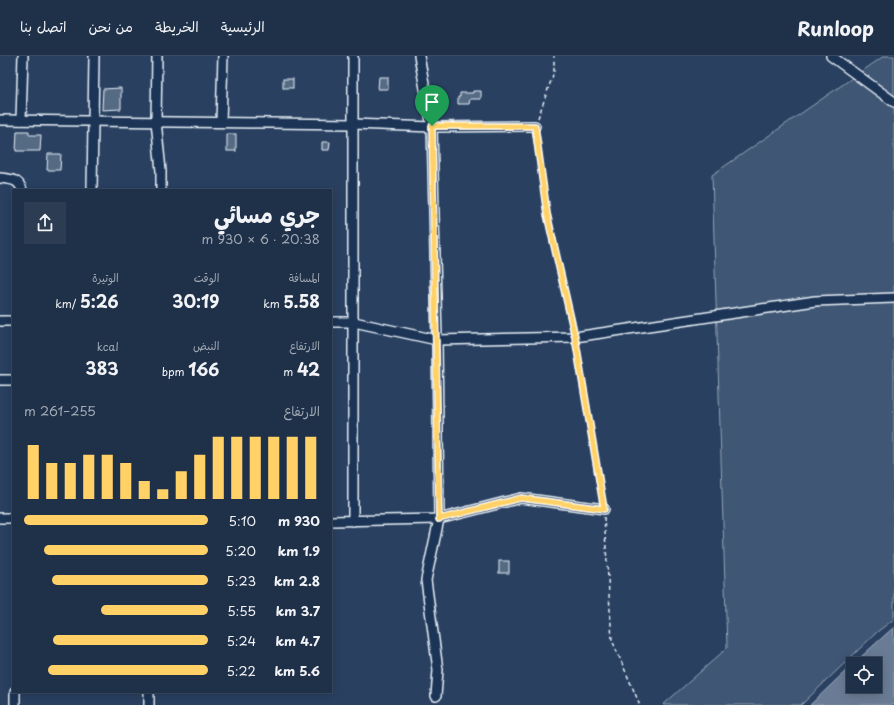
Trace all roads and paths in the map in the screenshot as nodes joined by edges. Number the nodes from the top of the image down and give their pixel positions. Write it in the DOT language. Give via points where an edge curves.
graph roads {
  1 [pos="23,56"];
  2 [pos="94,56"];
  3 [pos="157,56"];
  4 [pos="223,56"];
  5 [pos="353,56"];
  6 [pos="419,56"];
  7 [pos="554,56"];
  8 [pos="831,56"];
  9 [pos="894,102"];
  10 [pos="0,120"];
  11 [pos="21,120"];
  12 [pos="93,121"];
  13 [pos="156,122"];
  14 [pos="221,122"];
  15 [pos="353,124"];
  16 [pos="432,126"];
  17 [pos="535,126"];
  18 [pos="0,178"];
  19 [pos="22,189"];
  20 [pos="92,189"];
  21 [pos="161,189"];
  22 [pos="894,298"];
  23 [pos="0,321"];
  24 [pos="12,321"];
  25 [pos="332,322"];
  26 [pos="354,322"];
  27 [pos="575,337"];
  28 [pos="437,340"];
  29 [pos="0,380"];
  30 [pos="12,380"];
  31 [pos="604,509"];
  32 [pos="0,518"];
  33 [pos="12,518"];
  34 [pos="439,519"];
  35 [pos="332,521"];
  36 [pos="353,521"];
  37 [pos="15,693"];
  38 [pos="149,693"];
  39 [pos="436,696"];
  40 [pos="15,705"];
  41 [pos="149,705"];
  42 [pos="640,705"];
  1 -- 11 [label="street"];
  2 -- 12 [label="street"];
  3 -- 13 [label="street"];
  4 -- 14 [label="street"];
  5 -- 15 [label="street"];
  6 -- 16 [label="street"];
  7 -- 17 [label="path" via="554,72"];
  8 -- 9 [label="street"];
  10 -- 11 [label="street"];
  11 -- 12 [label="street"];
  12 -- 13 [label="street"];
  12 -- 20 [label="street"];
  13 -- 14 [label="street"];
  13 -- 21 [label="street"];
  14 -- 15 [label="street"];
  15 -- 16 [label="street"];
  15 -- 26 [label="street"];
  16 -- 17 [label="street"];
  16 -- 28 [label="street"];
  17 -- 27 [label="path" via="547,214"];
  18 -- 19 [label="street" via="16,181"];
  22 -- 27 [label="street" via="814,302"];
  23 -- 24 [label="street"];
  25 -- 26 [label="street"];
  26 -- 28 [label="street"];
  26 -- 36 [label="street"];
  27 -- 28 [label="street"];
  27 -- 31 [label="path"];
  28 -- 34 [label="street"];
  29 -- 30 [label="street"];
  31 -- 34 [label="street" via="521,498"];
  31 -- 42 [label="path" via="612,640"];
  32 -- 33 [label="street"];
  34 -- 36 [label="street"];
  34 -- 39 [label="street" via="426,580 438,670"];
  35 -- 36 [label="street"];
  37 -- 40 [label="street"];
  38 -- 41 [label="street"];
}
